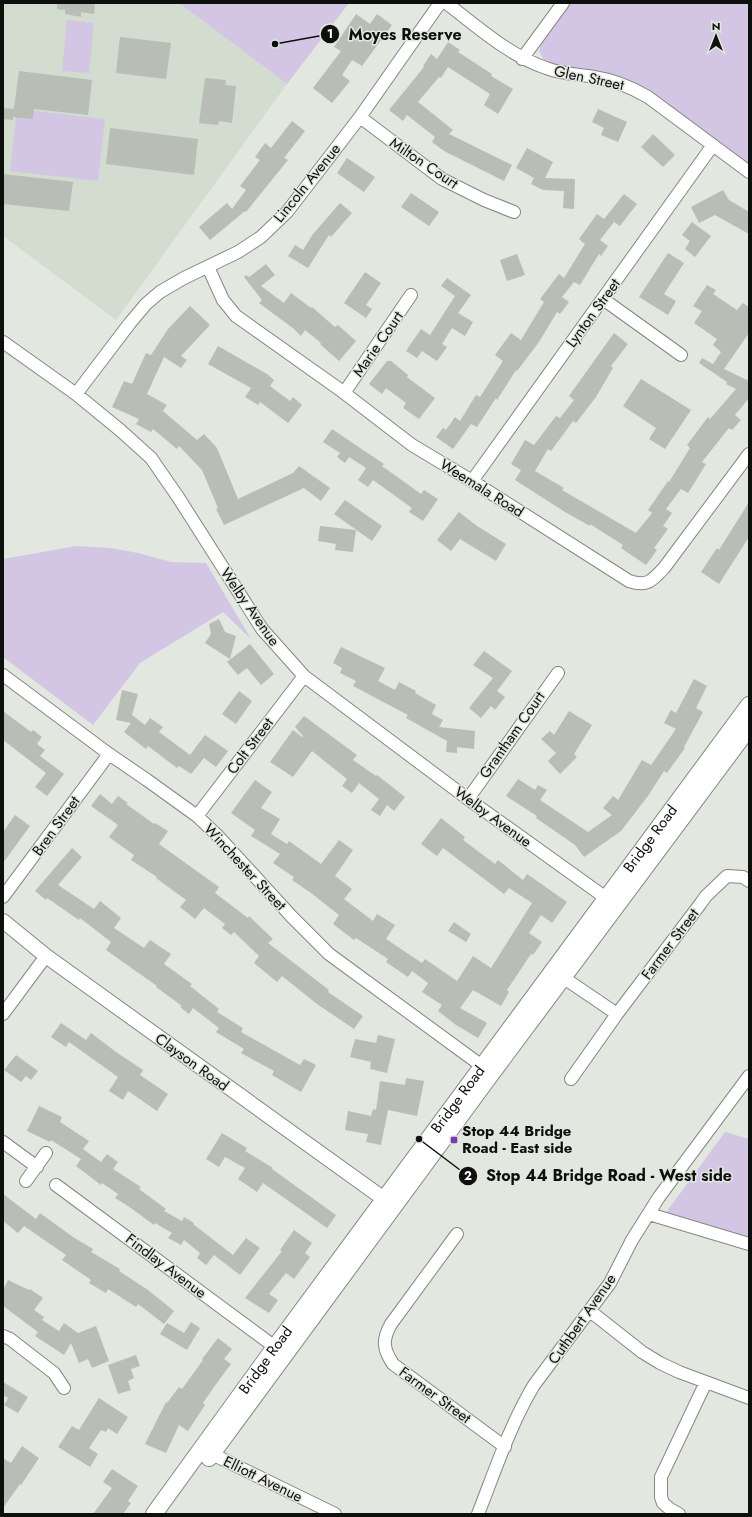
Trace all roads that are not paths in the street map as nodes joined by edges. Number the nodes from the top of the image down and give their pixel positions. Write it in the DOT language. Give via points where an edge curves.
graph roads {
  1 [pos="440,3"];
  2 [pos="446,3"];
  3 [pos="563,3"];
  4 [pos="522,59"];
  5 [pos="360,117"];
  6 [pos="713,145"];
  7 [pos="749,172"];
  8 [pos="514,212"];
  9 [pos="208,267"];
  10 [pos="412,295"];
  11 [pos="603,299"];
  12 [pos="3,342"];
  13 [pos="681,355"];
  14 [pos="344,393"];
  15 [pos="76,394"];
  16 [pos="749,454"];
  17 [pos="472,481"];
  18 [pos="558,673"];
  19 [pos="3,675"];
  20 [pos="304,676"];
  21 [pos="749,705"];
  22 [pos="749,728"];
  23 [pos="109,754"];
  24 [pos="468,799"];
  25 [pos="196,816"];
  26 [pos="749,881"];
  27 [pos="3,897"];
  28 [pos="611,902"];
  29 [pos="3,921"];
  30 [pos="46,956"];
  31 [pos="564,978"];
  32 [pos="3,1014"];
  33 [pos="616,1014"];
  34 [pos="487,1070"];
  35 [pos="749,1076"];
  36 [pos="571,1079"];
  37 [pos="3,1142"];
  38 [pos="46,1153"];
  39 [pos="37,1167"];
  40 [pos="26,1181"];
  41 [pos="56,1185"];
  42 [pos="389,1203"];
  43 [pos="649,1214"];
  44 [pos="457,1234"];
  45 [pos="749,1244"];
  46 [pos="590,1311"];
  47 [pos="3,1336"];
  48 [pos="280,1350"];
  49 [pos="706,1382"];
  50 [pos="64,1388"];
  51 [pos="749,1398"];
  52 [pos="505,1447"];
  53 [pos="206,1453"];
  54 [pos="154,1514"];
  55 [pos="168,1514"];
  56 [pos="335,1514"];
  57 [pos="478,1514"];
  58 [pos="679,1514"];
  1 -- 5 [label="street, Lincoln Avenue"];
  2 -- 4 [label="street, Glen Street"];
  3 -- 4 [label="street"];
  4 -- 6 [label="street, Glen Street" via="546,69 594,77 633,88"];
  5 -- 8 [label="street, Milton Court" via="442,179"];
  5 -- 9 [label="street, Lincoln Avenue" via="287,212 261,237"];
  6 -- 7 [label="street, Glen Street"];
  6 -- 11 [label="street, Lynton Street"];
  9 -- 14 [label="street, Weemala Road" via="223,300 236,316"];
  9 -- 15 [label="street, Lincoln Avenue" via="160,292 146,304"];
  10 -- 14 [label="street, Marie Court"];
  11 -- 13 [label="street"];
  11 -- 17 [label="street, Lynton Street"];
  12 -- 15 [label="street, Welby Avenue"];
  14 -- 17 [label="street, Weemala Road" via="412,445"];
  15 -- 20 [label="street, Welby Avenue" via="151,458 262,629"];
  16 -- 17 [label="street, Weemala Road" via="664,568 650,581 640,584 629,581"];
  18 -- 24 [label="street, Grantham Court"];
  19 -- 23 [label="street, Winchester Street"];
  20 -- 24 [label="street, Welby Avenue"];
  20 -- 25 [label="street, Colt Street"];
  21 -- 28 [label="main road, Bridge Road"];
  22 -- 28 [label="main road, Bridge Road"];
  23 -- 25 [label="street, Winchester Street"];
  23 -- 27 [label="street, Bren Street"];
  24 -- 28 [label="street, Welby Avenue"];
  25 -- 34 [label="street, Winchester Street" via="329,954"];
  26 -- 33 [label="street, Farmer Street" via="743,877 726,876 706,896"];
  28 -- 31 [label="main road, Bridge Road"];
  28 -- 34 [label="main road, Bridge Road"];
  29 -- 30 [label="street, Clayson Road"];
  30 -- 32 [label="street"];
  30 -- 42 [label="street, Clayson Road"];
  31 -- 33 [label="street"];
  31 -- 34 [label="main road, Bridge Road"];
  33 -- 36 [label="street, Farmer Street"];
  34 -- 42 [label="main road, Bridge Road"];
  35 -- 43 [label="street, Cuthbert Avenue"];
  37 -- 39 [label="street"];
  38 -- 39 [label="street"];
  39 -- 40 [label="street"];
  41 -- 48 [label="street, Findlay Avenue"];
  42 -- 48 [label="main road, Bridge Road"];
  43 -- 45 [label="street"];
  43 -- 46 [label="street, Cuthbert Avenue" via="632,1240 610,1283"];
  44 -- 52 [label="street, Farmer Street" via="391,1324 386,1333 385,1347 393,1364"];
  46 -- 49 [label="street" via="642,1352 679,1372"];
  46 -- 52 [label="street, Cuthbert Avenue" via="531,1390"];
  47 -- 50 [label="street" via="54,1373"];
  48 -- 53 [label="main road, Bridge Road"];
  49 -- 51 [label="street"];
  49 -- 58 [label="street" via="661,1477 663,1503"];
  52 -- 57 [label="street, Cuthbert Avenue"];
  53 -- 54 [label="main road, Bridge Road"];
  53 -- 55 [label="main road, Bridge Road"];
  53 -- 56 [label="street, Elliott Avenue"];
}
